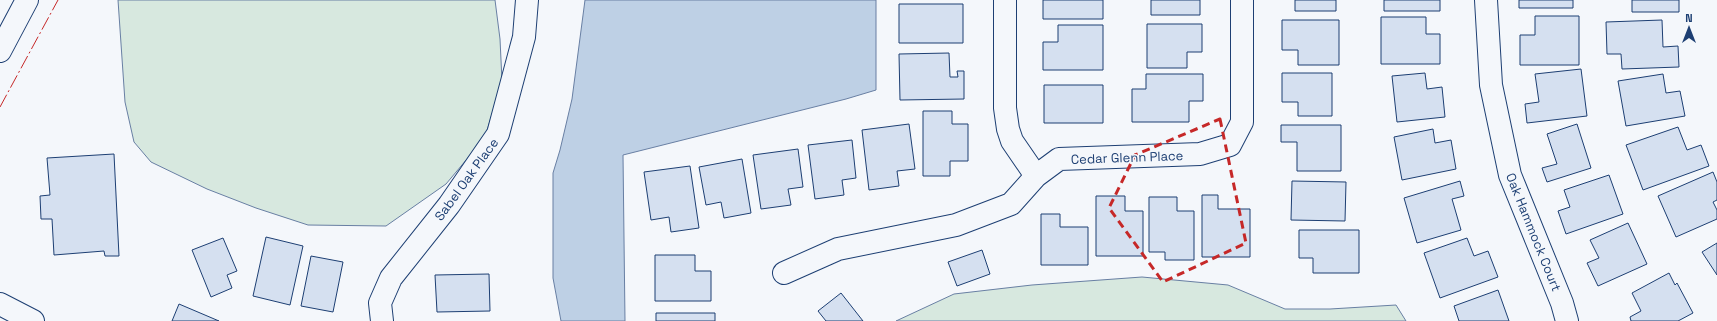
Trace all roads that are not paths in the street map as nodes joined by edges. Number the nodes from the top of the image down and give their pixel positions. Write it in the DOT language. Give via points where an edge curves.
graph roads {
  1 [pos="27,0"];
  2 [pos="527,0"];
  3 [pos="1005,0"];
  4 [pos="1242,0"];
  5 [pos="1486,0"];
  6 [pos="0,51"];
  7 [pos="1036,176"];
  8 [pos="784,273"];
  9 [pos="0,304"];
  10 [pos="33,321"];
  11 [pos="382,321"];
  12 [pos="1567,321"];
  1 -- 6 [label="street"];
  2 -- 11 [label="street, Sabel Oak Place" via="524,37 498,134 448,205 391,278 380,303"];
  3 -- 7 [label="street" via="1005,108 1008,129 1012,142"];
  4 -- 7 [label="street, Cedar Glenn Place" via="1242,122 1230,145 1200,154 1059,158"];
  5 -- 12 [label="street, Oak Hammock Court" via="1491,85 1510,175"];
  7 -- 8 [label="street, Cedar Glenn Place" via="1011,204 956,225 838,249"];
  9 -- 10 [label="street"];
}
